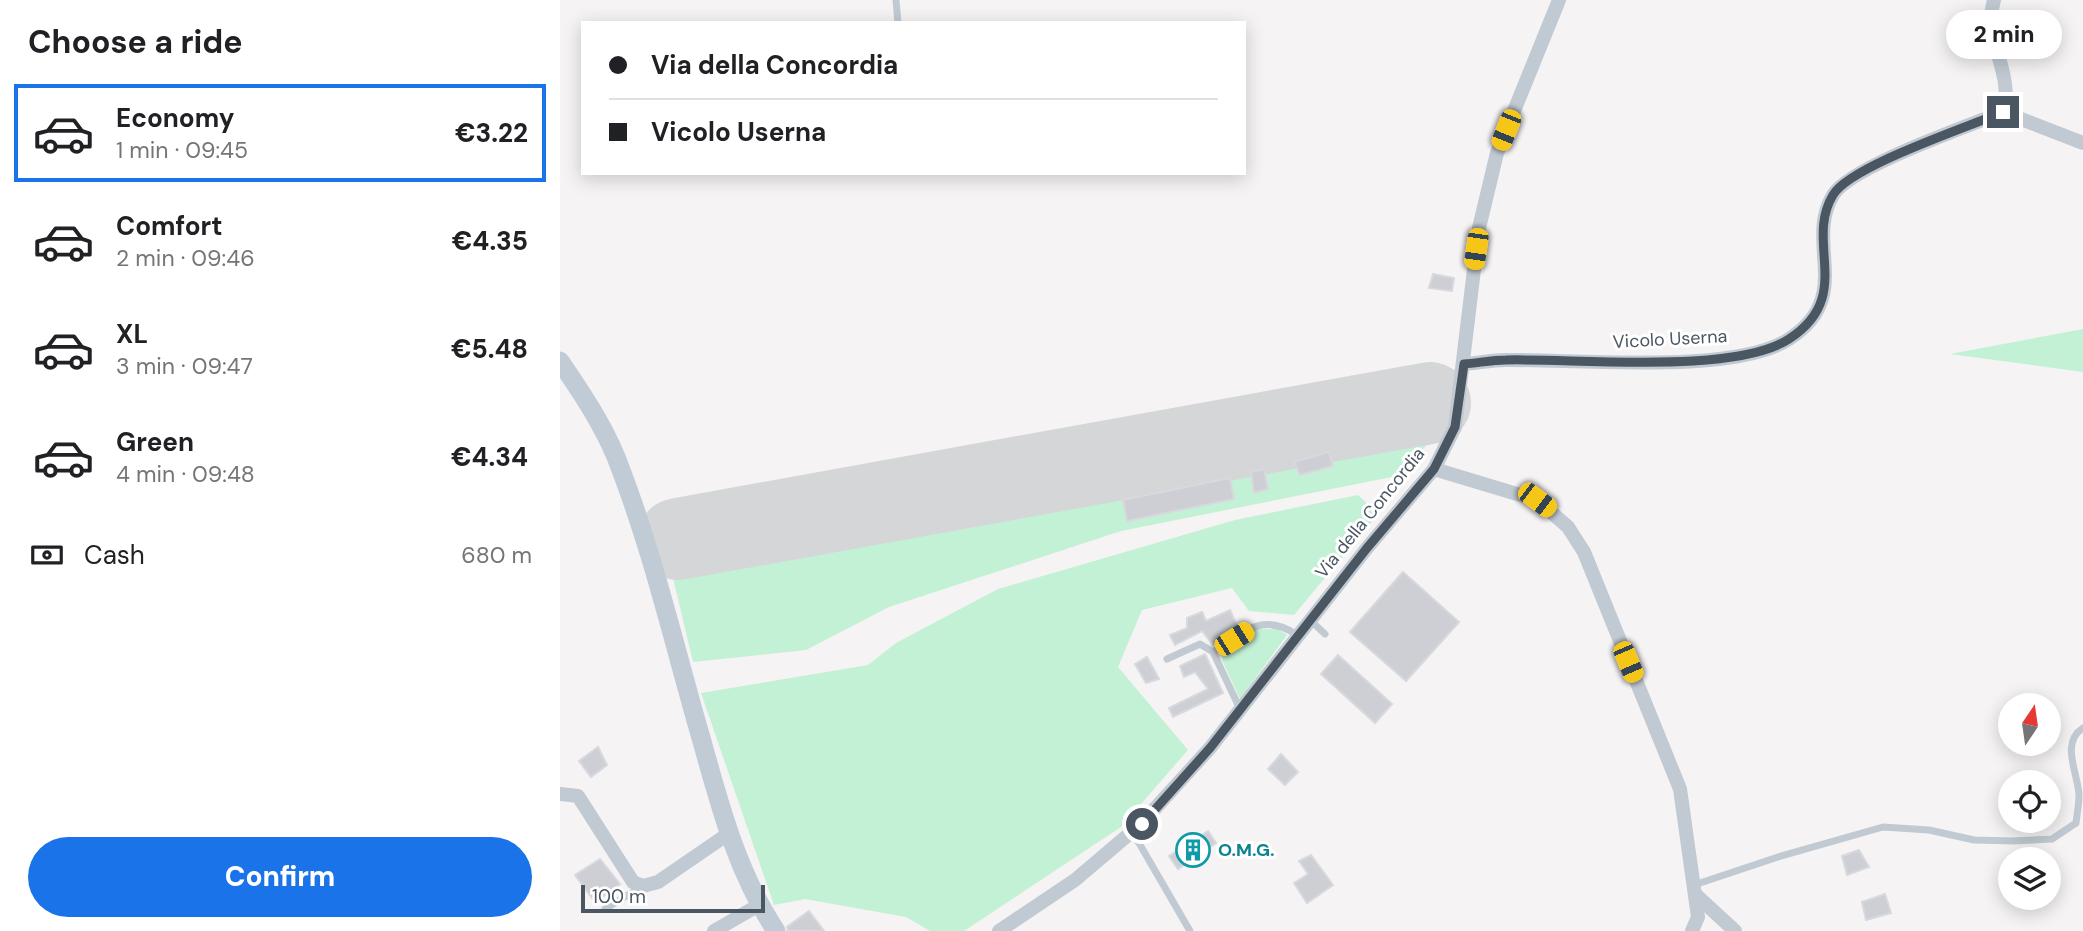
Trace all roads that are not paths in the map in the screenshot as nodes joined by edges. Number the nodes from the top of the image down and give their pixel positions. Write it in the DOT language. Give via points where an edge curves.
graph roads {
  1 [pos="896,0"];
  2 [pos="1559,0"];
  3 [pos="1994,0"];
  4 [pos="898,21"];
  5 [pos="2003,112"];
  6 [pos="2083,143"];
  7 [pos="560,361"];
  8 [pos="1464,364"];
  9 [pos="1434,469"];
  10 [pos="1309,620"];
  11 [pos="1325,634"];
  12 [pos="1297,635"];
  13 [pos="1213,652"];
  14 [pos="1167,659"];
  15 [pos="1240,709"];
  16 [pos="2083,728"];
  17 [pos="560,794"];
  18 [pos="1131,833"];
  19 [pos="728,834"];
  20 [pos="643,886"];
  21 [pos="1695,890"];
  22 [pos="759,905"];
  23 [pos="606,909"];
  24 [pos="715,931"];
  25 [pos="776,931"];
  26 [pos="999,931"];
  27 [pos="1190,931"];
  28 [pos="1692,931"];
  29 [pos="1735,931"];
  1 -- 4 [label="lane"];
  2 -- 8 [label="street, Via della Concordia" via="1497,153 1469,291"];
  3 -- 5 [label="street" via="1991,28 2006,82"];
  5 -- 6 [label="street"];
  5 -- 8 [label="street, Vicolo Userna" via="1856,175 1834,194 1824,224 1827,281 1821,300 1806,326 1787,340 1724,358"];
  7 -- 19 [label="street" via="590,405 616,456 642,531"];
  8 -- 9 [label="street, Via della Concordia" via="1455,427"];
  9 -- 10 [label="street, Via della Concordia"];
  9 -- 21 [label="street" via="1537,500 1568,527 1584,552 1679,789"];
  10 -- 11 [label="lane"];
  10 -- 12 [label="street, Via della Concordia"];
  12 -- 13 [label="lane" via="1284,626 1256,625"];
  12 -- 15 [label="street, Via della Concordia"];
  13 -- 14 [label="lane" via="1200,644"];
  13 -- 15 [label="lane"];
  15 -- 18 [label="street, Via della Concordia"];
  16 -- 21 [label="lane" via="2073,740 2071,755 2079,795 2076,823 2052,839 1975,840 1883,827 1765,861"];
  17 -- 20 [label="street" via="578,796 633,882"];
  18 -- 26 [label="street, Via della Concordia" via="1075,880"];
  18 -- 27 [label="lane"];
  19 -- 20 [label="street" via="658,882"];
  19 -- 22 [label="street"];
  20 -- 23 [label="lane"];
  21 -- 28 [label="street" via="1698,917"];
  21 -- 29 [label="street"];
  22 -- 24 [label="street"];
  22 -- 25 [label="street"];
}
